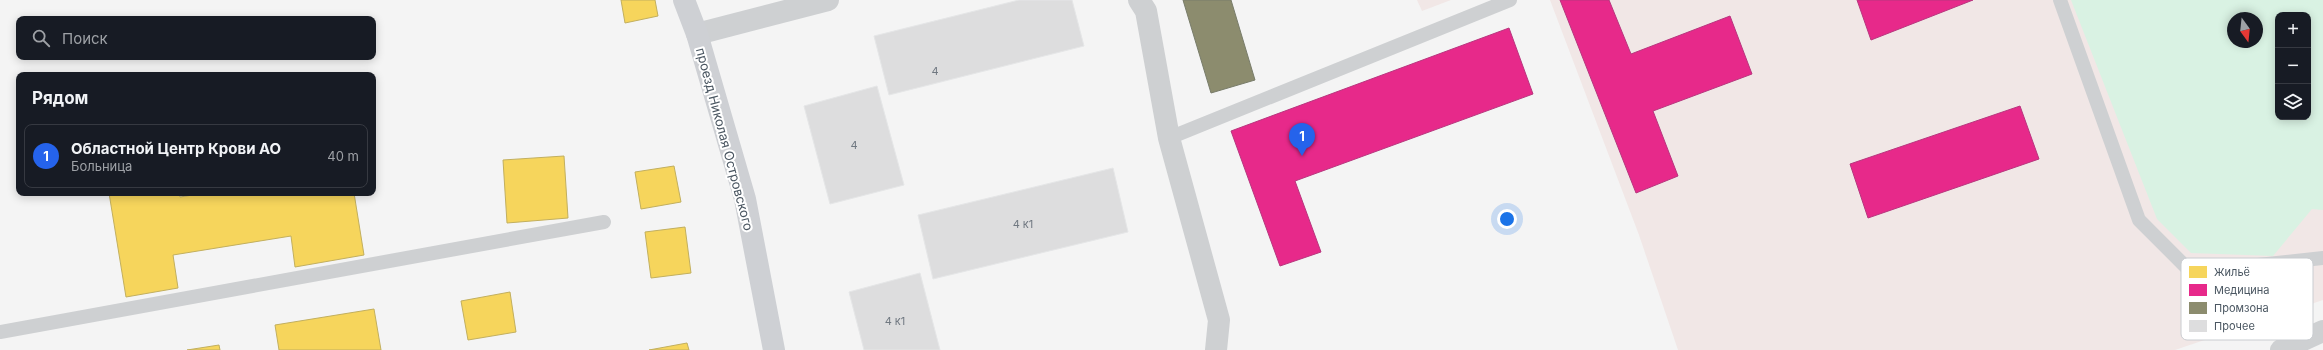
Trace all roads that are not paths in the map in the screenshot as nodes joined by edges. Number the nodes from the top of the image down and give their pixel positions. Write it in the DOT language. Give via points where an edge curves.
graph roads {
  1 [pos="684,0"];
  2 [pos="828,0"];
  3 [pos="1140,0"];
  4 [pos="1510,0"];
  5 [pos="2060,0"];
  6 [pos="696,34"];
  7 [pos="1169,138"];
  8 [pos="604,222"];
  9 [pos="2323,258"];
  10 [pos="2313,259"];
  11 [pos="2181,262"];
  12 [pos="2323,331"];
  13 [pos="0,332"];
  14 [pos="2313,336"];
  15 [pos="2303,340"];
  16 [pos="774,350"];
  17 [pos="1216,350"];
  18 [pos="2281,350"];
  1 -- 6 [label="street, проезд Николая Островского"];
  2 -- 6 [label="street"];
  3 -- 7 [label="street" via="1146,11"];
  4 -- 7 [label="lane"];
  5 -- 11 [label="lane" via="2139,220"];
  6 -- 16 [label="street, проезд Николая Островского" via="745,199"];
  7 -- 17 [label="street" via="1219,320"];
  8 -- 13 [label="lane"];
  9 -- 10 [label="lane"];
  12 -- 14 [label="street"];
  15 -- 18 [label="street"];
}
